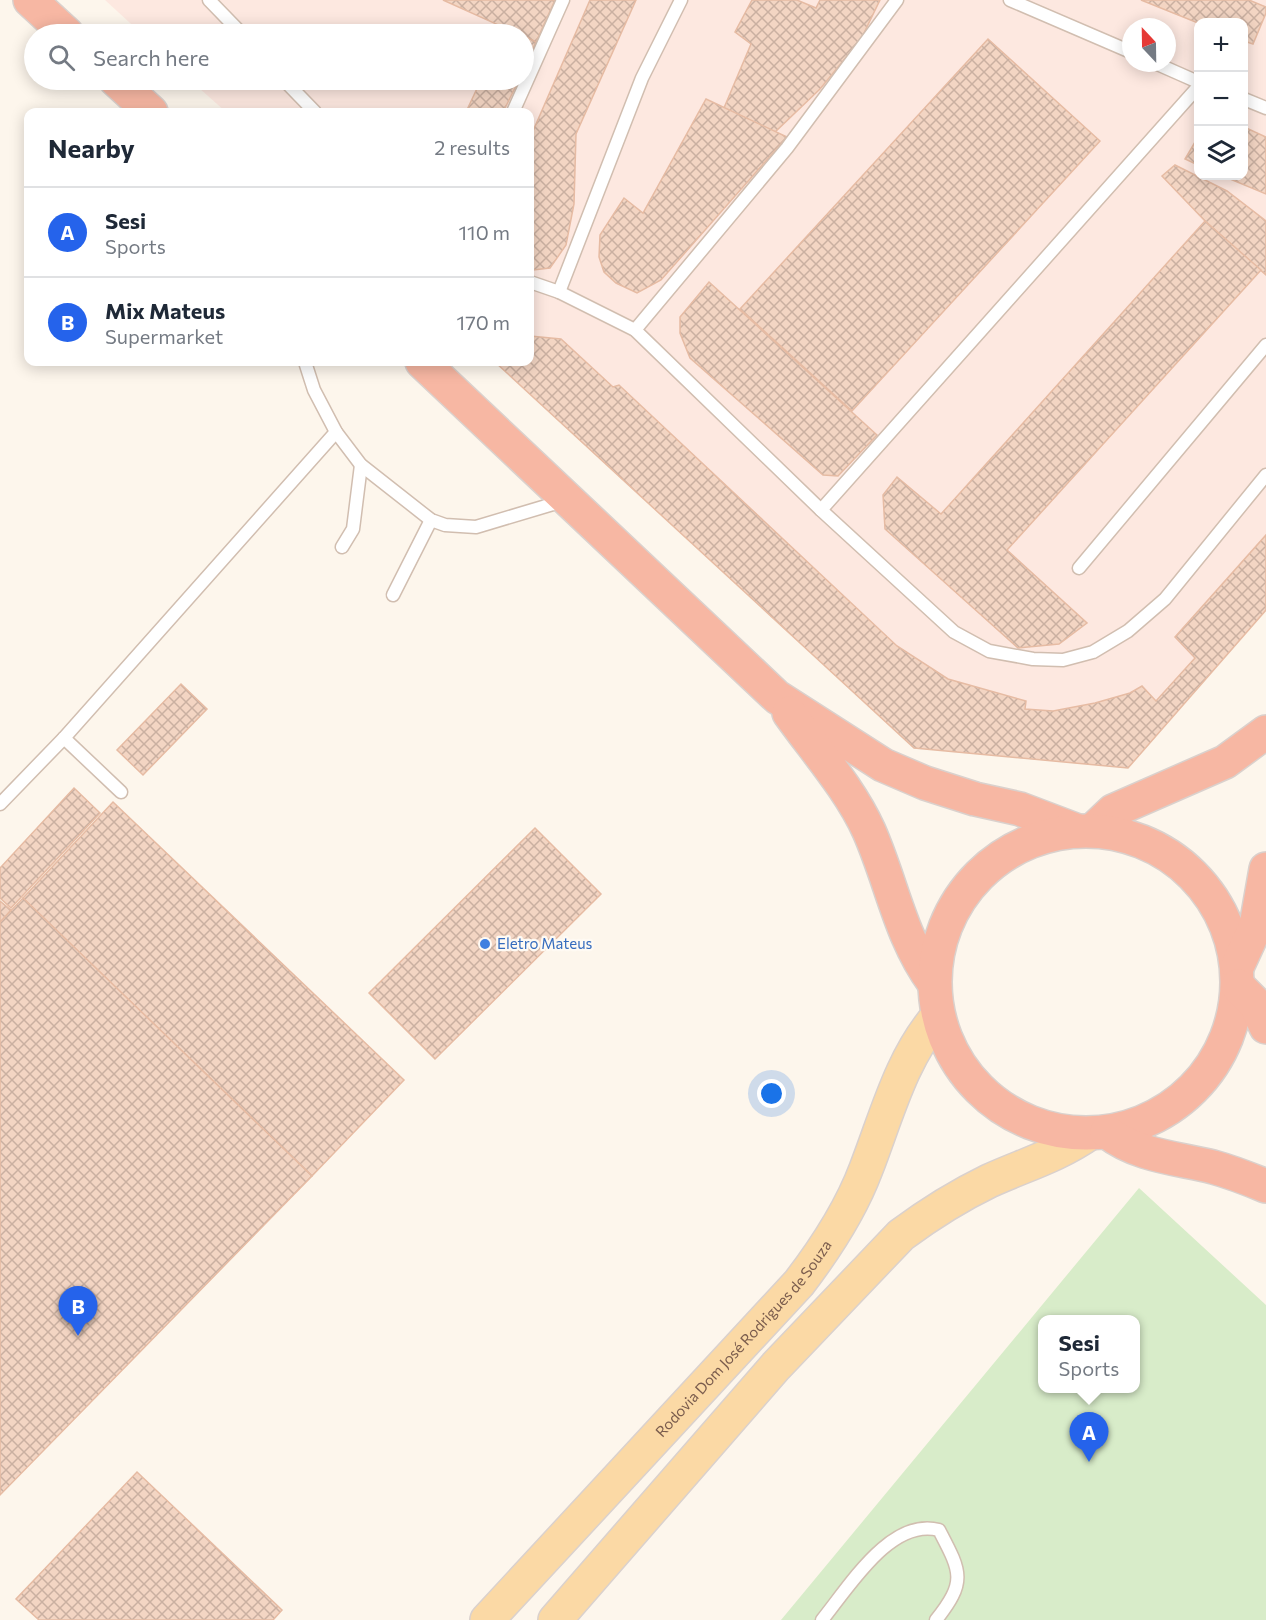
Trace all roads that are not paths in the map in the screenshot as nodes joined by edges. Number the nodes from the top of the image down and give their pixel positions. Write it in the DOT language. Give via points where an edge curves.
graph roads {
  1 [pos="30,0"];
  2 [pos="209,0"];
  3 [pos="562,0"];
  4 [pos="681,0"];
  5 [pos="897,0"];
  6 [pos="1010,0"];
  7 [pos="56,24"];
  8 [pos="232,24"];
  9 [pos="1122,48"];
  10 [pos="534,64"];
  11 [pos="1175,72"];
  12 [pos="1194,80"];
  13 [pos="127,90"];
  14 [pos="294,90"];
  15 [pos="523,90"];
  16 [pos="1194,91"];
  17 [pos="1248,101"];
  18 [pos="147,108"];
  19 [pos="311,108"];
  20 [pos="515,108"];
  21 [pos="1266,108"];
  22 [pos="534,283"];
  23 [pos="559,292"];
  24 [pos="635,330"];
  25 [pos="1266,345"];
  26 [pos="306,366"];
  27 [pos="426,366"];
  28 [pos="336,432"];
  29 [pos="361,465"];
  30 [pos="1266,475"];
  31 [pos="564,496"];
  32 [pos="821,510"];
  33 [pos="431,520"];
  34 [pos="342,547"];
  35 [pos="1079,568"];
  36 [pos="393,595"];
  37 [pos="777,697"];
  38 [pos="1266,732"];
  39 [pos="64,738"];
  40 [pos="121,792"];
  41 [pos="0,804"];
  42 [pos="1085,831"];
  43 [pos="1266,869"];
  44 [pos="1238,976"];
  45 [pos="934,982"];
  46 [pos="938,1016"];
  47 [pos="1266,1027"];
  48 [pos="1098,1133"];
  49 [pos="1266,1186"];
  50 [pos="487,1620"];
  51 [pos="555,1620"];
  52 [pos="822,1620"];
  53 [pos="936,1620"];
  1 -- 7 [label="highway"];
  2 -- 8 [label="lane"];
  3 -- 10 [label="lane"];
  4 -- 23 [label="lane" via="642,78"];
  5 -- 24 [label="lane" via="787,148"];
  6 -- 9 [label="lane"];
  11 -- 12 [label="lane"];
  13 -- 18 [label="highway"];
  14 -- 19 [label="lane"];
  15 -- 20 [label="lane"];
  16 -- 32 [label="lane"];
  17 -- 21 [label="lane"];
  22 -- 23 [label="lane"];
  23 -- 24 [label="lane"];
  24 -- 32 [label="lane"];
  25 -- 35 [label="lane"];
  26 -- 28 [label="lane"];
  27 -- 31 [label="highway"];
  28 -- 29 [label="lane"];
  28 -- 39 [label="lane"];
  29 -- 33 [label="lane"];
  29 -- 34 [label="lane" via="353,529"];
  30 -- 32 [label="lane" via="1165,599 1128,631 1093,652 1063,660 988,651 954,632"];
  31 -- 33 [label="lane" via="553,504 476,526"];
  31 -- 37 [label="highway"];
  33 -- 36 [label="lane"];
  37 -- 42 [label="highway" via="894,770"];
  37 -- 45 [label="highway" via="868,829 905,933 917,960"];
  38 -- 42 [label="highway" via="1226,762 1113,811"];
  39 -- 40 [label="lane"];
  39 -- 41 [label="lane"];
  42 -- 44 [label="highway" via="1128,836 1188,869 1211,895 1228,925"];
  42 -- 45 [label="highway" via="1045,836 988,867 965,891 948,919 938,950"];
  43 -- 44 [label="highway" via="1256,926"];
  44 -- 47 [label="highway"];
  44 -- 48 [label="highway" via="1234,1016 1209,1071 1164,1112 1137,1125"];
  45 -- 46 [label="highway"];
  46 -- 48 [label="highway" via="958,1064 992,1102 1038,1126 1063,1132"];
  46 -- 50 [label="main road, Rodovia Dom José Rodrigues de Souza" via="926,1031 894,1094 861,1179 799,1283"];
  48 -- 49 [label="highway" via="1140,1151 1216,1168"];
  48 -- 51 [label="main road" via="1050,1158 986,1182 901,1235 776,1366"];
  52 -- 53 [label="lane" via="884,1545 927,1527 939,1530 959,1574 954,1598"];
}
